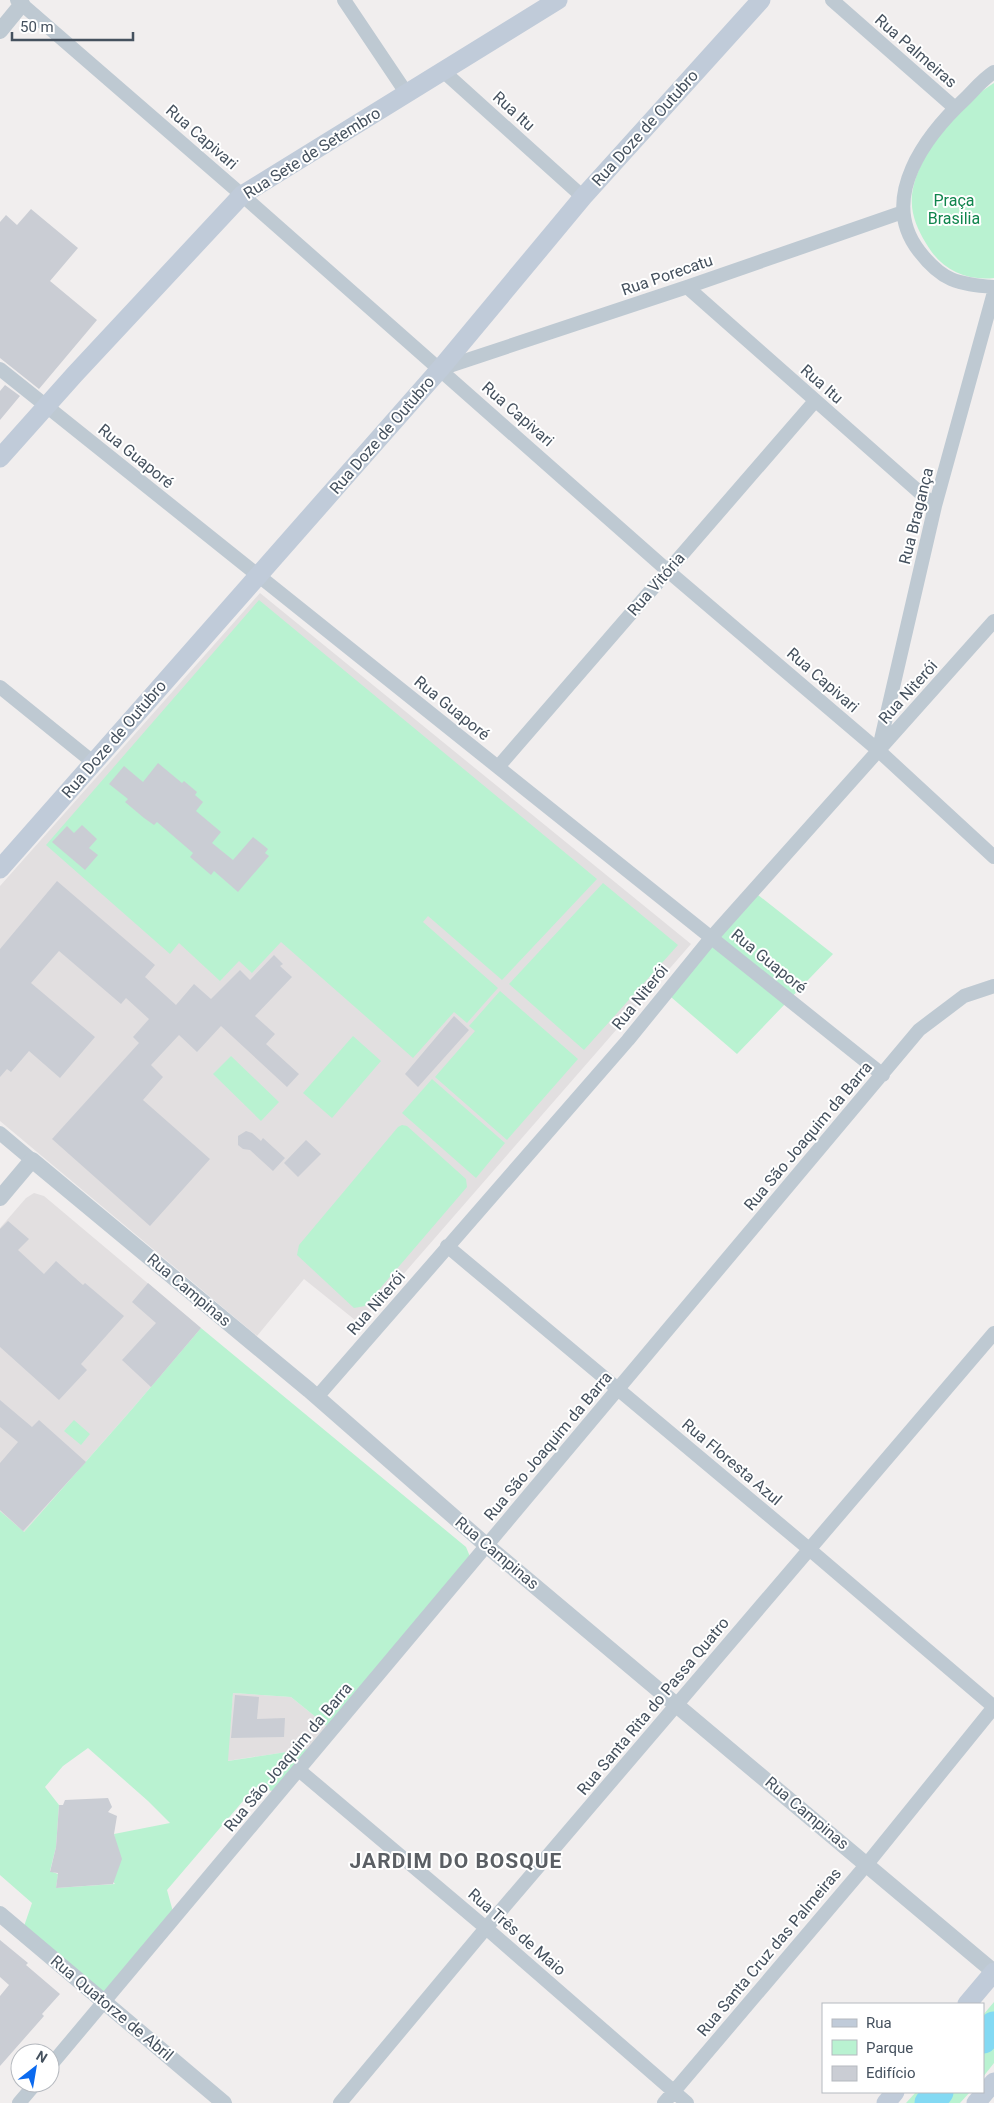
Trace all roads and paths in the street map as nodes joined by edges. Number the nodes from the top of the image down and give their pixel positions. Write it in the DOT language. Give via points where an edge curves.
graph roads {
  1 [pos="344,0"];
  2 [pos="558,0"];
  3 [pos="761,0"];
  4 [pos="832,0"];
  5 [pos="22,2"];
  6 [pos="0,31"];
  7 [pos="443,71"];
  8 [pos="994,72"];
  9 [pos="406,94"];
  10 [pos="955,108"];
  11 [pos="242,194"];
  12 [pos="583,196"];
  13 [pos="903,212"];
  14 [pos="687,287"];
  15 [pos="994,287"];
  16 [pos="994,292"];
  17 [pos="0,369"];
  18 [pos="440,369"];
  19 [pos="815,401"];
  20 [pos="46,406"];
  21 [pos="0,458"];
  22 [pos="935,506"];
  23 [pos="668,570"];
  24 [pos="258,576"];
  25 [pos="994,621"];
  26 [pos="0,687"];
  27 [pos="879,751"];
  28 [pos="94,763"];
  29 [pos="498,767"];
  30 [pos="994,856"];
  31 [pos="0,869"];
  32 [pos="711,938"];
  33 [pos="994,986"];
  34 [pos="883,1074"];
  35 [pos="0,1134"];
  36 [pos="32,1160"];
  37 [pos="0,1198"];
  38 [pos="447,1246"];
  39 [pos="994,1333"];
  40 [pos="618,1391"];
  41 [pos="317,1397"];
  42 [pos="486,1545"];
  43 [pos="809,1549"];
  44 [pos="677,1704"];
  45 [pos="994,1707"];
  46 [pos="300,1771"];
  47 [pos="867,1864"];
  48 [pos="0,1914"];
  49 [pos="486,1928"];
  50 [pos="994,1972"];
  51 [pos="104,2002"];
  52 [pos="969,2003"];
  53 [pos="60,2054"];
  54 [pos="994,2082"];
  55 [pos="673,2092"];
  56 [pos="28,2093"];
  57 [pos="895,2093"];
  58 [pos="19,2103"];
  59 [pos="224,2103"];
  60 [pos="340,2103"];
  61 [pos="664,2103"];
  62 [pos="687,2103"];
  63 [pos="886,2103"];
  64 [pos="976,2103"];
  1 -- 9 [label="street"];
  2 -- 7 [label="main road, Rua Sete de Setembro"];
  3 -- 12 [label="main road, Rua Doze de Outubro"];
  4 -- 10 [label="street, Rua Palmeiras"];
  5 -- 6 [label="street"];
  5 -- 11 [label="street, Rua Capivari"];
  7 -- 9 [label="main road, Rua Sete de Setembro"];
  7 -- 12 [label="street, Rua Itu"];
  8 -- 10 [label="street"];
  9 -- 11 [label="main road, Rua Sete de Setembro"];
  10 -- 13 [label="street" via="926,141 914,164 905,186"];
  11 -- 18 [label="street, Rua Capivari"];
  11 -- 20 [label="main road, Rua Sete de Setembro"];
  12 -- 18 [label="main road, Rua Doze de Outubro"];
  13 -- 14 [label="street, Rua Porecatu"];
  13 -- 15 [label="street" via="909,238 932,268 961,284"];
  14 -- 18 [label="street, Rua Porecatu"];
  14 -- 19 [label="street, Rua Itu"];
  16 -- 22 [label="street, Rua Bragança"];
  17 -- 20 [label="street, Rua Guaporé"];
  18 -- 23 [label="street, Rua Capivari"];
  18 -- 24 [label="main road, Rua Doze de Outubro"];
  19 -- 22 [label="street, Rua Itu"];
  19 -- 23 [label="street, Rua Vitória"];
  20 -- 21 [label="main road, Rua Sete de Setembro"];
  20 -- 24 [label="street, Rua Guaporé"];
  22 -- 27 [label="street, Rua Bragança"];
  23 -- 27 [label="street, Rua Capivari"];
  23 -- 29 [label="street, Rua Vitória"];
  24 -- 28 [label="main road, Rua Doze de Outubro"];
  24 -- 29 [label="street, Rua Guaporé"];
  25 -- 27 [label="street, Rua Niterói"];
  26 -- 28 [label="street"];
  27 -- 30 [label="street, Rua Capivari"];
  27 -- 32 [label="street, Rua Niterói"];
  28 -- 31 [label="main road, Rua Doze de Outubro"];
  29 -- 32 [label="street, Rua Guaporé"];
  32 -- 34 [label="street, Rua Guaporé"];
  32 -- 38 [label="street, Rua Niterói" via="628,1040"];
  33 -- 34 [label="street, Rua São Joaquim da Barra" via="964,996 919,1030"];
  34 -- 40 [label="street, Rua São Joaquim da Barra"];
  35 -- 36 [label="street, Rua Campinas"];
  36 -- 37 [label="street"];
  36 -- 41 [label="street, Rua Campinas"];
  38 -- 40 [label="street, Rua Floresta Azul"];
  38 -- 41 [label="street, Rua Niterói"];
  39 -- 43 [label="street, Rua Santa Rita do Passa Quatro"];
  40 -- 42 [label="street, Rua São Joaquim da Barra"];
  40 -- 43 [label="street, Rua Floresta Azul"];
  41 -- 42 [label="street, Rua Campinas"];
  42 -- 44 [label="street, Rua Campinas"];
  42 -- 46 [label="street, Rua São Joaquim da Barra"];
  43 -- 44 [label="street, Rua Santa Rita do Passa Quatro"];
  43 -- 45 [label="street, Rua Floresta Azul"];
  44 -- 47 [label="street, Rua Campinas"];
  44 -- 49 [label="street, Rua Santa Rita do Passa Quatro"];
  45 -- 47 [label="street, Rua Santa Cruz das Palmeiras"];
  46 -- 49 [label="street, Rua Três de Maio"];
  46 -- 51 [label="street, Rua São Joaquim da Barra"];
  47 -- 50 [label="street, Rua Campinas"];
  47 -- 55 [label="street, Rua Santa Cruz das Palmeiras"];
  48 -- 51 [label="street, Rua Quatorze de Abril"];
  49 -- 55 [label="street, Rua Três de Maio"];
  49 -- 60 [label="street, Rua Santa Rita do Passa Quatro"];
  50 -- 52 [label="main road"];
  51 -- 53 [label="street, Rua São Joaquim da Barra"];
  51 -- 59 [label="street, Rua Quatorze de Abril"];
  54 -- 64 [label="main road"];
  55 -- 61 [label="street, Rua Santa Cruz das Palmeiras"];
  55 -- 62 [label="street, Rua Três de Maio"];
  56 -- 58 [label="street"];
  57 -- 63 [label="main road"];
}
